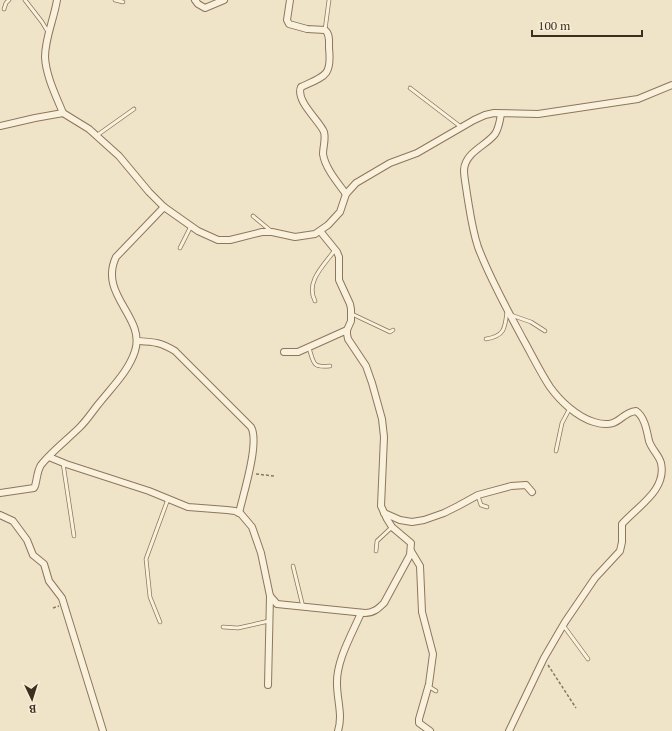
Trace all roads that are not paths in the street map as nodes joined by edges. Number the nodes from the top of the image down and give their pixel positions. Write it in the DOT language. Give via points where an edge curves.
graph roads {
  1 [pos="10,0"];
  2 [pos="26,0"];
  3 [pos="57,0"];
  4 [pos="115,0"];
  5 [pos="195,0"];
  6 [pos="224,0"];
  7 [pos="290,0"];
  8 [pos="329,0"];
  9 [pos="123,2"];
  10 [pos="4,9"];
  11 [pos="325,30"];
  12 [pos="49,34"];
  13 [pos="672,85"];
  14 [pos="410,88"];
  15 [pos="134,109"];
  16 [pos="63,113"];
  17 [pos="501,114"];
  18 [pos="0,126"];
  19 [pos="461,127"];
  20 [pos="96,136"];
  21 [pos="346,194"];
  22 [pos="164,207"];
  23 [pos="253,216"];
  24 [pos="191,226"];
  25 [pos="320,231"];
  26 [pos="272,232"];
  27 [pos="180,248"];
  28 [pos="335,250"];
  29 [pos="314,301"];
  30 [pos="509,313"];
  31 [pos="352,314"];
  32 [pos="347,330"];
  33 [pos="394,330"];
  34 [pos="545,331"];
  35 [pos="486,339"];
  36 [pos="137,341"];
  37 [pos="309,348"];
  38 [pos="284,352"];
  39 [pos="330,366"];
  40 [pos="570,408"];
  41 [pos="556,451"];
  42 [pos="49,457"];
  43 [pos="63,463"];
  44 [pos="532,492"];
  45 [pos="0,493"];
  46 [pos="478,495"];
  47 [pos="168,499"];
  48 [pos="487,507"];
  49 [pos="384,513"];
  50 [pos="239,514"];
  51 [pos="0,515"];
  52 [pos="392,527"];
  53 [pos="74,536"];
  54 [pos="376,551"];
  55 [pos="411,551"];
  56 [pos="293,566"];
  57 [pos="270,596"];
  58 [pos="303,607"];
  59 [pos="361,613"];
  60 [pos="269,621"];
  61 [pos="160,622"];
  62 [pos="563,625"];
  63 [pos="223,627"];
  64 [pos="588,659"];
  65 [pos="268,685"];
  66 [pos="428,686"];
  67 [pos="436,691"];
  68 [pos="103,731"];
  69 [pos="338,731"];
  70 [pos="430,731"];
  71 [pos="509,731"];
  1 -- 10 [label="lane"];
  2 -- 12 [label="lane"];
  3 -- 12 [label="street"];
  4 -- 9 [label="lane"];
  5 -- 6 [label="street" via="205,8"];
  7 -- 11 [label="street" via="287,20 289,24"];
  8 -- 11 [label="lane"];
  11 -- 21 [label="street" via="328,35 329,68 320,79 301,87 301,93 309,112 324,132 326,162"];
  12 -- 16 [label="street" via="45,58 47,71"];
  13 -- 17 [label="street" via="638,100 552,113"];
  14 -- 19 [label="lane"];
  15 -- 20 [label="lane"];
  16 -- 18 [label="street"];
  16 -- 20 [label="street"];
  17 -- 19 [label="street" via="485,114"];
  17 -- 30 [label="street" via="494,135 470,157 464,171 476,240"];
  19 -- 21 [label="street" via="418,153 385,166 356,183"];
  20 -- 22 [label="street" via="124,161"];
  21 -- 25 [label="street" via="340,212"];
  22 -- 24 [label="street"];
  22 -- 36 [label="street" via="116,257 111,271 120,302 134,325"];
  23 -- 26 [label="lane"];
  24 -- 26 [label="street" via="218,240"];
  24 -- 27 [label="lane"];
  25 -- 26 [label="street" via="295,237"];
  25 -- 28 [label="street"];
  28 -- 29 [label="lane" via="317,274 311,290"];
  28 -- 31 [label="street" via="339,258 339,280"];
  30 -- 34 [label="lane"];
  30 -- 35 [label="lane" via="500,335"];
  30 -- 40 [label="street" via="550,387"];
  31 -- 32 [label="street"];
  31 -- 33 [label="lane" via="385,331"];
  32 -- 37 [label="street"];
  32 -- 49 [label="street" via="348,339 366,366 382,419 384,437 381,506"];
  36 -- 42 [label="street" via="127,368 82,426"];
  36 -- 50 [label="street" via="164,344 175,351 249,424 253,431 253,454"];
  37 -- 38 [label="street" via="298,352"];
  37 -- 39 [label="lane" via="316,366"];
  40 -- 41 [label="lane" via="562,423"];
  40 -- 62 [label="street" via="601,424 615,423 632,411 639,413 650,445 660,458 661,472 656,489 622,524 620,551 595,578"];
  42 -- 43 [label="street"];
  42 -- 45 [label="street" via="40,466 34,488"];
  43 -- 47 [label="street"];
  43 -- 53 [label="lane"];
  44 -- 46 [label="street" via="522,484"];
  46 -- 48 [label="lane" via="481,505"];
  46 -- 49 [label="street" via="444,513 424,520 400,520"];
  47 -- 50 [label="street" via="188,507 227,510"];
  47 -- 61 [label="lane" via="146,559 150,597"];
  49 -- 52 [label="street"];
  50 -- 57 [label="street" via="252,527 261,553"];
  51 -- 68 [label="street" via="13,521 27,540 33,555 44,564 49,581 62,598"];
  52 -- 54 [label="lane" via="377,541"];
  52 -- 55 [label="street" via="411,543"];
  55 -- 59 [label="street" via="384,603 370,613"];
  55 -- 66 [label="street" via="420,566 422,612 432,649"];
  56 -- 58 [label="lane"];
  57 -- 58 [label="street" via="277,604"];
  57 -- 60 [label="street"];
  58 -- 59 [label="street"];
  59 -- 69 [label="street" via="343,655 338,674"];
  60 -- 63 [label="lane" via="238,628"];
  60 -- 65 [label="street"];
  62 -- 64 [label="lane"];
  62 -- 71 [label="street"];
  66 -- 67 [label="lane"];
  66 -- 70 [label="street" via="419,723"];
}
